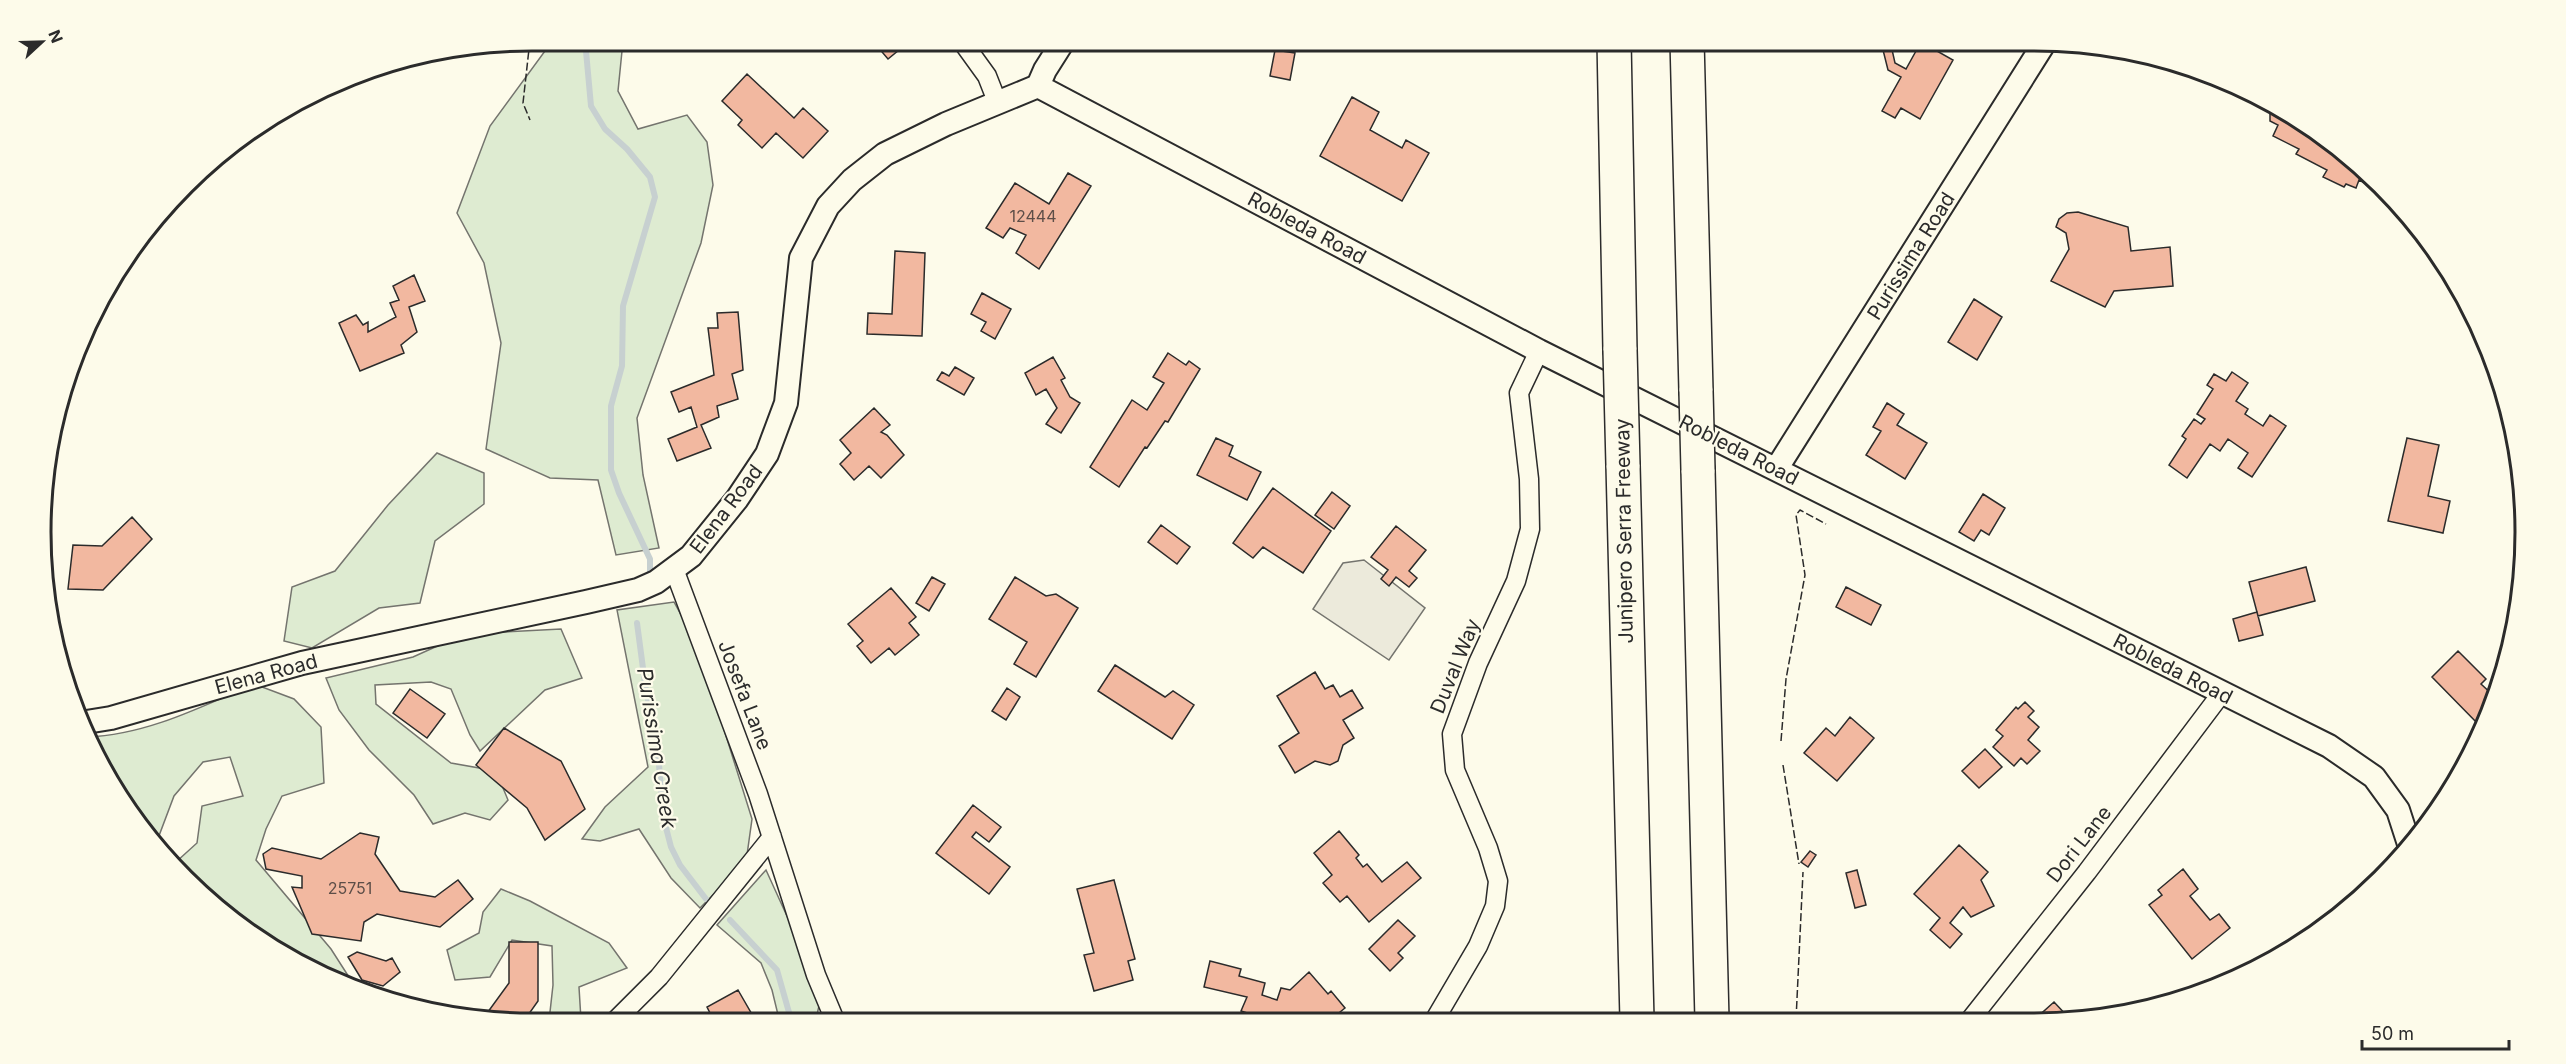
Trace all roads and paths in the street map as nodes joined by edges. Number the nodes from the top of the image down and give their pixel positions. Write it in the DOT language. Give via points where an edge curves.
graph roads {
  1 [pos="969,51"];
  2 [pos="1057,51"];
  3 [pos="1614,51"];
  4 [pos="1687,51"];
  5 [pos="2039,51"];
  6 [pos="1038,86"];
  7 [pos="998,104"];
  8 [pos="1539,351"];
  9 [pos="1776,468"];
  10 [pos="674,569"];
  11 [pos="2222,694"];
  12 [pos="90,721"];
  13 [pos="2407,836"];
  14 [pos="772,837"];
  15 [pos="623,1013"];
  16 [pos="832,1013"];
  17 [pos="1439,1013"];
  18 [pos="1636,1013"];
  19 [pos="1712,1013"];
  20 [pos="1976,1013"];
  1 -- 7 [label="street" via="987,76"];
  2 -- 6 [label="street"];
  3 -- 18 [label="highway, Junipero Serra Freeway, bridge"];
  4 -- 19 [label="highway, bridge"];
  5 -- 9 [label="street, Purissima Road"];
  6 -- 7 [label="street, Elena Road"];
  6 -- 8 [label="street, Robleda Road"];
  7 -- 10 [label="street, Elena Road" via="885,154 852,180 828,206 801,258 786,403 767,454 691,556"];
  8 -- 9 [label="street, Robleda Road"];
  8 -- 17 [label="street, Duval Way" via="1519,393 1529,478 1530,529 1516,581 1478,663 1452,734 1455,770 1498,882 1495,906 1478,946"];
  9 -- 11 [label="street, Robleda Road"];
  10 -- 12 [label="street, Elena Road" via="638,590 302,663"];
  10 -- 14 [label="street, Josefa Lane"];
  11 -- 13 [label="street, Robleda Road" via="2329,747 2374,777 2398,810"];
  11 -- 20 [label="street, Dori Lane"];
  14 -- 15 [label="street" via="659,977"];
  14 -- 16 [label="street, Josefa Lane"];
}
